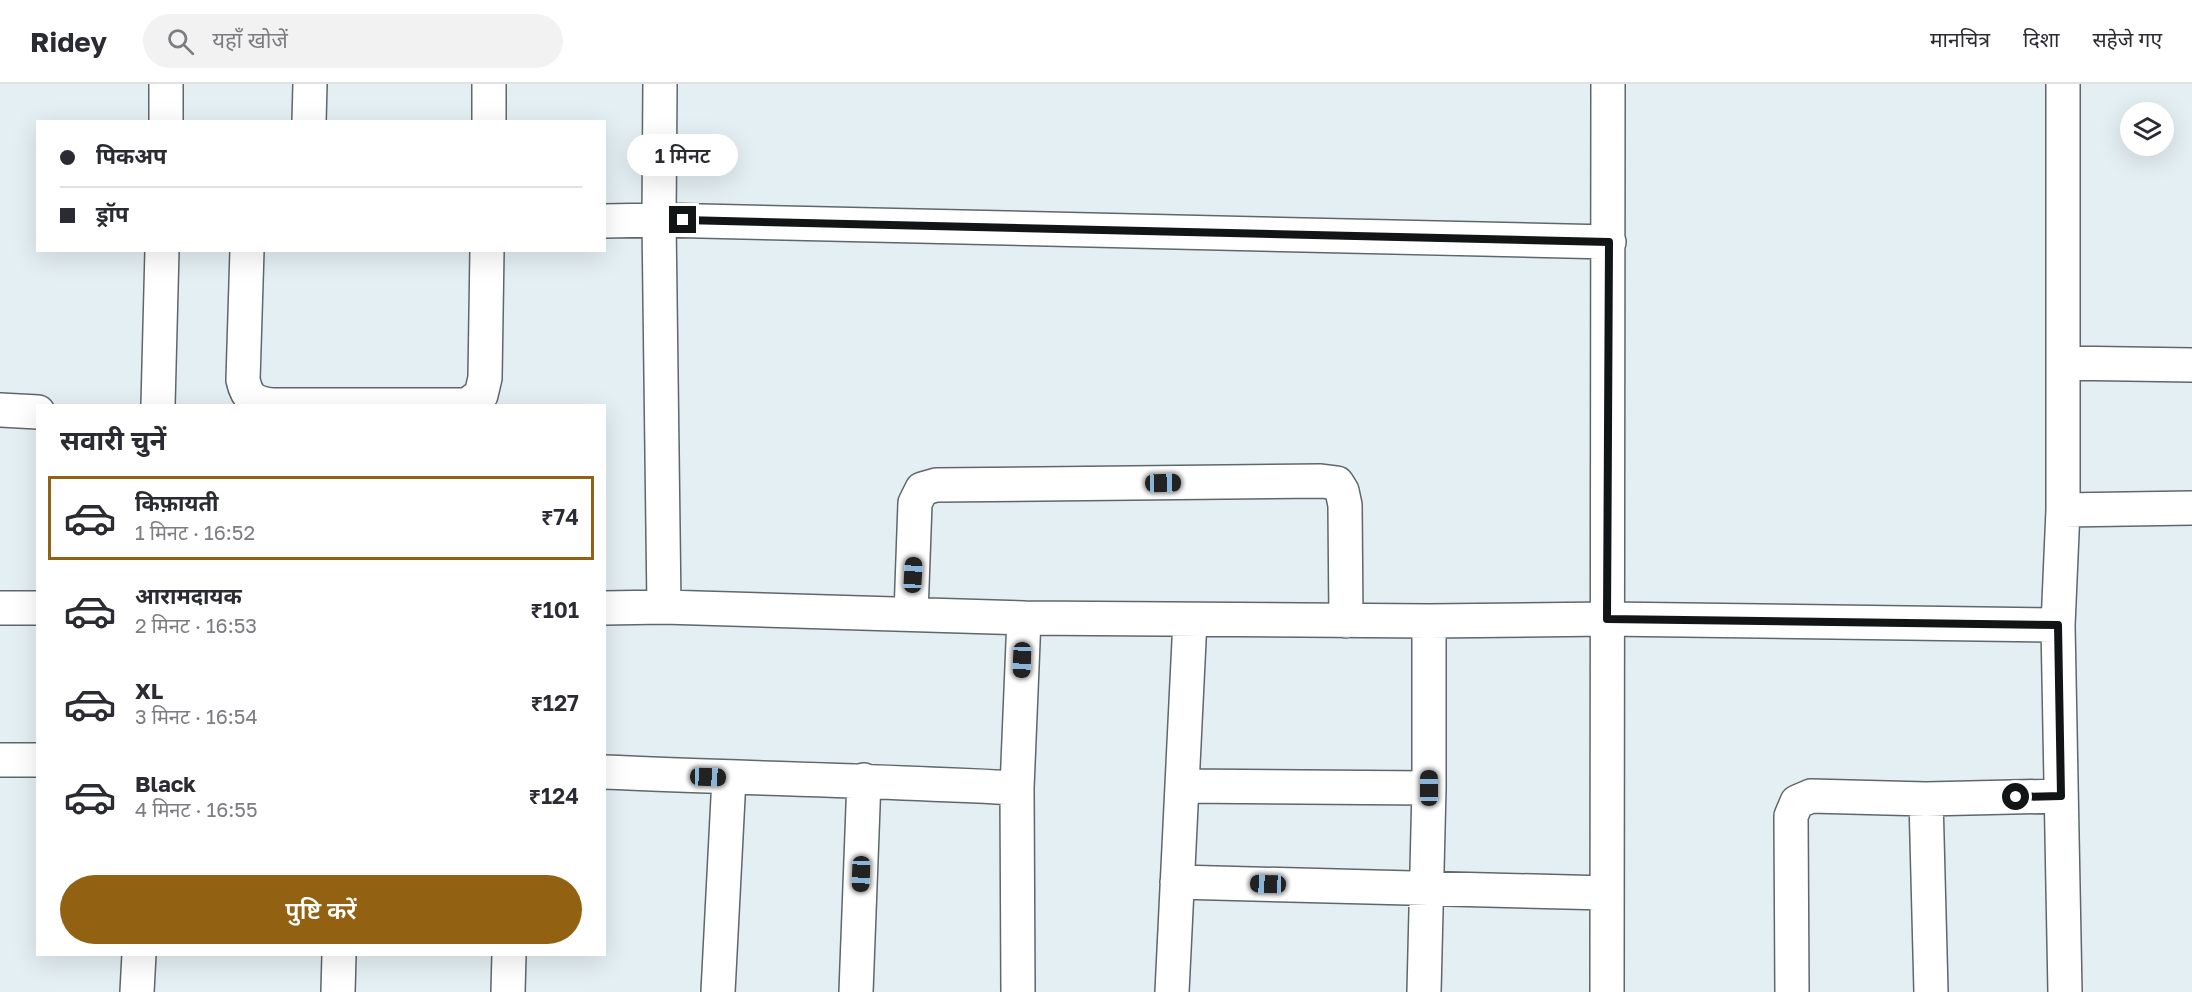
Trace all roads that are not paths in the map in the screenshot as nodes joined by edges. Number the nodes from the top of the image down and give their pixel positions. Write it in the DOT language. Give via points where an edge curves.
graph roads {
  1 [pos="166,84"];
  2 [pos="310,84"];
  3 [pos="489,84"];
  4 [pos="660,84"];
  5 [pos="1608,84"];
  6 [pos="2063,84"];
  7 [pos="166,120"];
  8 [pos="309,120"];
  9 [pos="489,120"];
  10 [pos="606,220"];
  11 [pos="659,220"];
  12 [pos="1609,242"];
  13 [pos="162,252"];
  14 [pos="247,252"];
  15 [pos="487,252"];
  16 [pos="2063,363"];
  17 [pos="2192,365"];
  18 [pos="154,403"];
  19 [pos="257,404"];
  20 [pos="468,404"];
  21 [pos="0,410"];
  22 [pos="36,412"];
  23 [pos="2192,508"];
  24 [pos="2063,510"];
  25 [pos="664,607"];
  26 [pos="0,608"];
  27 [pos="36,608"];
  28 [pos="606,608"];
  29 [pos="911,614"];
  30 [pos="1024,618"];
  31 [pos="1607,619"];
  32 [pos="1190,620"];
  33 [pos="1346,621"];
  34 [pos="1429,621"];
  35 [pos="2058,625"];
  36 [pos="0,760"];
  37 [pos="36,760"];
  38 [pos="606,772"];
  39 [pos="729,778"];
  40 [pos="864,780"];
  41 [pos="1182,786"];
  42 [pos="1017,788"];
  43 [pos="1429,788"];
  44 [pos="2061,796"];
  45 [pos="1926,799"];
  46 [pos="1177,882"];
  47 [pos="1426,888"];
  48 [pos="1607,893"];
  49 [pos="139,956"];
  50 [pos="339,956"];
  51 [pos="509,956"];
  52 [pos="137,992"];
  53 [pos="338,992"];
  54 [pos="508,992"];
  55 [pos="717,992"];
  56 [pos="856,992"];
  57 [pos="1018,992"];
  58 [pos="1172,992"];
  59 [pos="1424,992"];
  60 [pos="1607,992"];
  61 [pos="1792,992"];
  62 [pos="1930,992"];
  63 [pos="2065,992"];
  1 -- 7 [label="street"];
  2 -- 8 [label="street"];
  3 -- 9 [label="street"];
  4 -- 11 [label="street"];
  5 -- 12 [label="street"];
  6 -- 16 [label="street"];
  10 -- 11 [label="street"];
  11 -- 12 [label="street"];
  11 -- 25 [label="street"];
  12 -- 31 [label="street"];
  13 -- 18 [label="street"];
  14 -- 19 [label="street" via="243,380 246,394"];
  15 -- 20 [label="street" via="485,378 481,395"];
  16 -- 17 [label="street"];
  16 -- 24 [label="street"];
  21 -- 22 [label="street"];
  23 -- 24 [label="street"];
  24 -- 35 [label="street"];
  25 -- 28 [label="street"];
  25 -- 29 [label="street"];
  26 -- 27 [label="street"];
  29 -- 30 [label="street"];
  29 -- 33 [label="street" via="915,503 922,489 936,485 1321,481 1337,483 1345,506"];
  30 -- 32 [label="street"];
  30 -- 42 [label="street"];
  31 -- 34 [label="street"];
  31 -- 35 [label="street"];
  31 -- 48 [label="street"];
  32 -- 33 [label="street"];
  32 -- 41 [label="street"];
  33 -- 34 [label="street"];
  34 -- 43 [label="street"];
  35 -- 44 [label="street"];
  36 -- 37 [label="street"];
  38 -- 39 [label="street"];
  39 -- 40 [label="street"];
  39 -- 55 [label="street"];
  40 -- 42 [label="street"];
  40 -- 56 [label="street"];
  41 -- 43 [label="street"];
  41 -- 46 [label="street"];
  42 -- 57 [label="street"];
  43 -- 47 [label="street"];
  44 -- 45 [label="street"];
  44 -- 63 [label="street"];
  45 -- 61 [label="street" via="1811,796 1797,802 1791,816"];
  45 -- 62 [label="street"];
  46 -- 47 [label="street"];
  46 -- 58 [label="street"];
  47 -- 48 [label="street"];
  47 -- 59 [label="street"];
  48 -- 60 [label="street"];
  49 -- 52 [label="street"];
  50 -- 53 [label="street"];
  51 -- 54 [label="street"];
}
